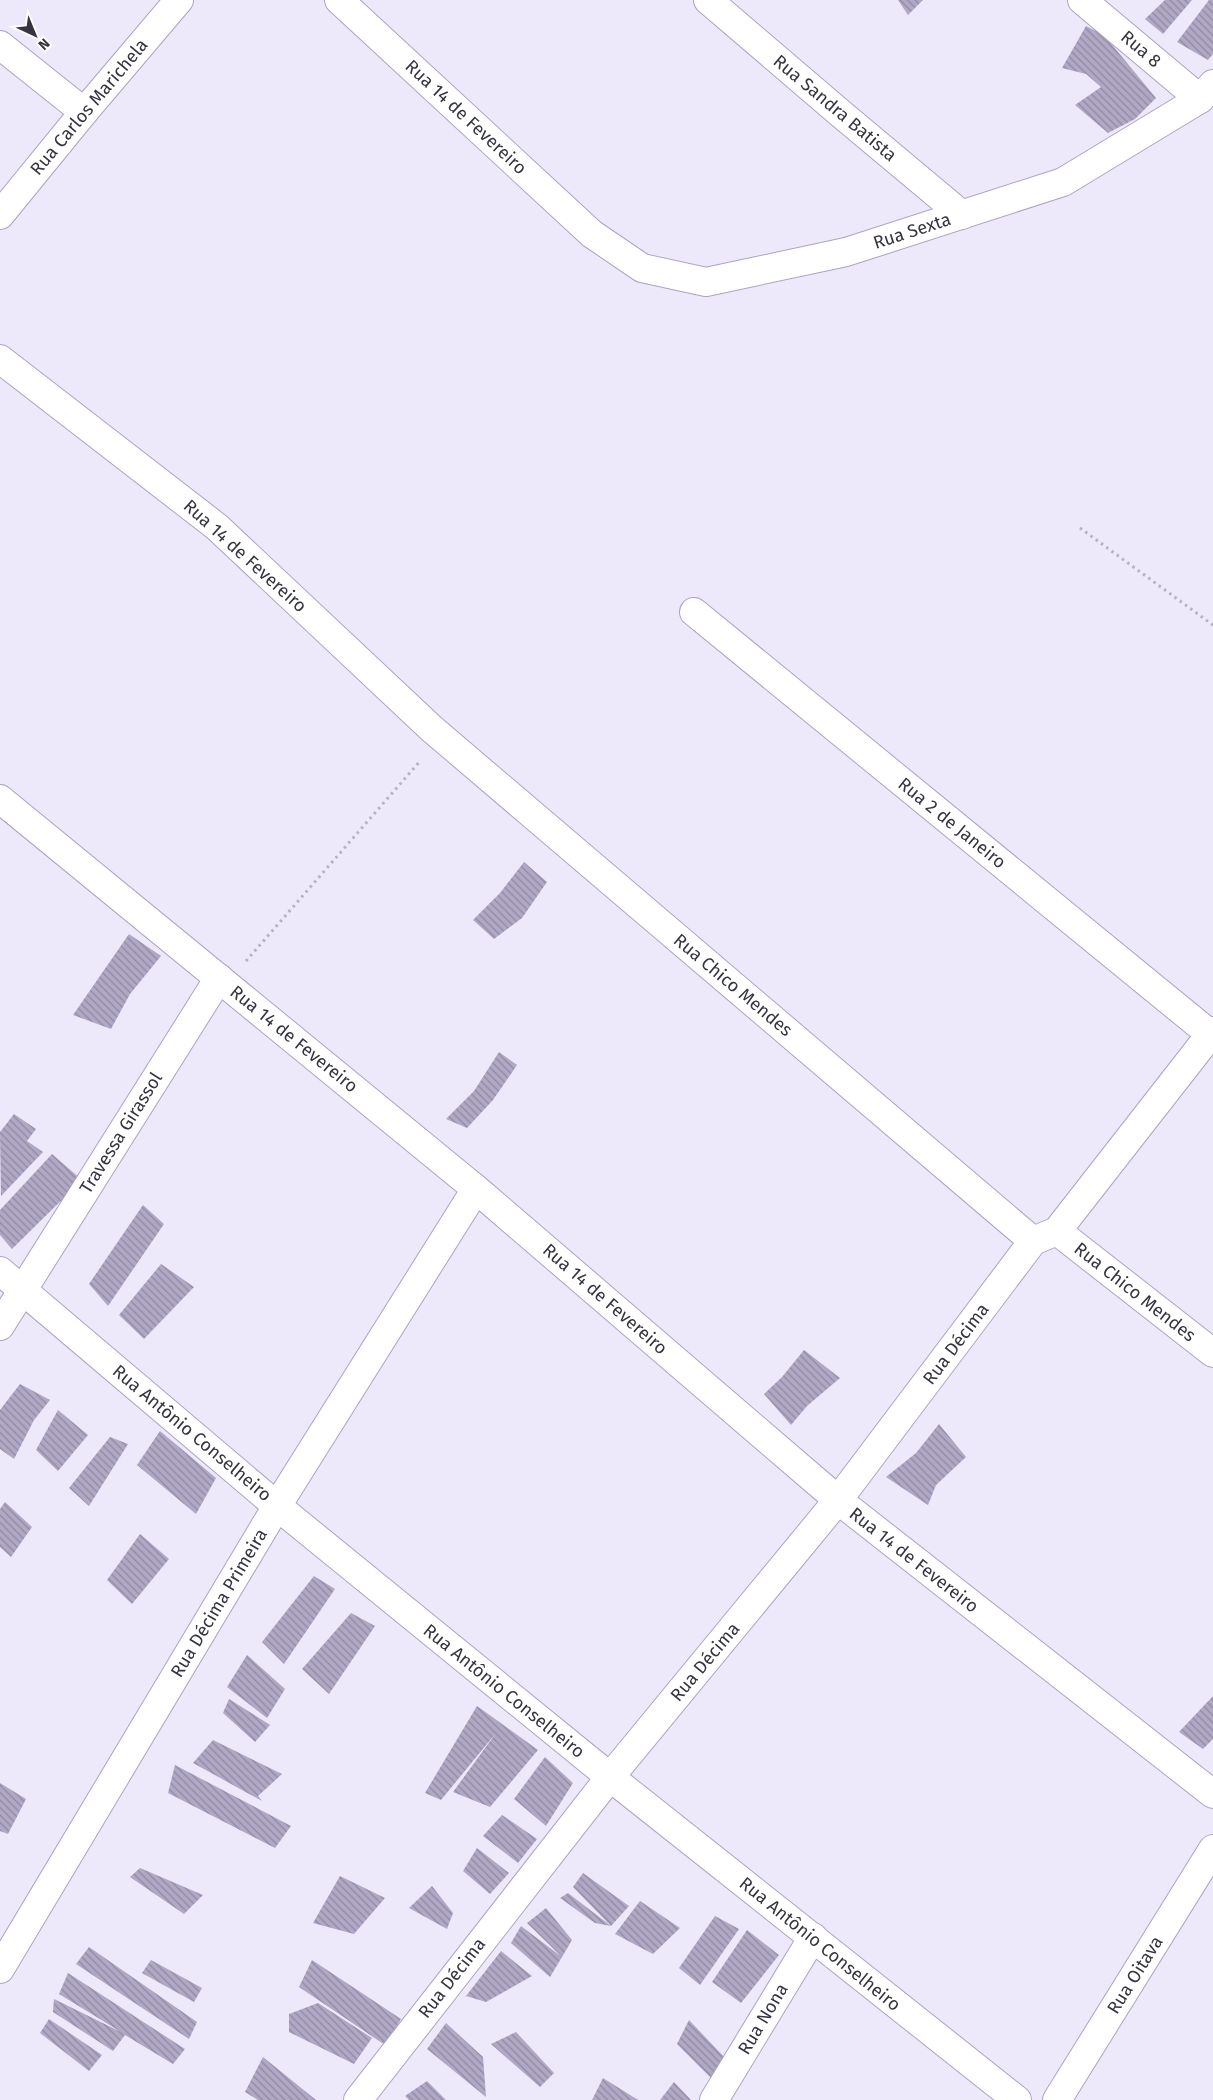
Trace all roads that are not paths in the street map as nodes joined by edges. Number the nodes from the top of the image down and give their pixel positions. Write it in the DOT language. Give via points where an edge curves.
graph roads {
  1 [pos="179,0"];
  2 [pos="339,0"];
  3 [pos="708,0"];
  4 [pos="1082,0"];
  5 [pos="0,45"];
  6 [pos="1206,91"];
  7 [pos="84,112"];
  8 [pos="0,214"];
  9 [pos="962,215"];
  10 [pos="592,234"];
  11 [pos="0,359"];
  12 [pos="694,612"];
  13 [pos="436,733"];
  14 [pos="0,799"];
  15 [pos="223,981"];
  16 [pos="1212,1032"];
  17 [pos="476,1189"];
  18 [pos="1045,1236"];
  19 [pos="0,1271"];
  20 [pos="23,1289"];
  21 [pos="0,1326"];
  22 [pos="1213,1353"];
  23 [pos="838,1500"];
  24 [pos="277,1506"];
  25 [pos="610,1777"];
  26 [pos="1213,1794"];
  27 [pos="1213,1849"];
  28 [pos="813,1937"];
  29 [pos="0,1969"];
  30 [pos="358,2100"];
  31 [pos="714,2100"];
  32 [pos="1017,2100"];
  33 [pos="1057,2100"];
  1 -- 7 [label="street, Rua Carlos Marichela"];
  2 -- 10 [label="street, Rua 14 de Fevereiro"];
  3 -- 9 [label="street, Rua Sandra Batista"];
  4 -- 6 [label="street, Rua 8"];
  5 -- 7 [label="street"];
  6 -- 9 [label="street, Rua Sexta" via="1063,182"];
  7 -- 8 [label="street, Rua Carlos Marichela"];
  9 -- 10 [label="street, Rua Sexta" via="846,252 706,282 642,268"];
  11 -- 13 [label="street, Rua 14 de Fevereiro" via="217,527"];
  12 -- 16 [label="street, Rua 2 de Janeiro"];
  13 -- 18 [label="street, Rua Chico Mendes"];
  14 -- 15 [label="street, Rua 14 de Fevereiro"];
  15 -- 17 [label="street, Rua 14 de Fevereiro"];
  15 -- 20 [label="street, Travessa Girassol"];
  16 -- 18 [label="street, Rua 2 de Janeiro"];
  17 -- 23 [label="street, Rua 14 de Fevereiro"];
  17 -- 24 [label="street, Rua Décima Primeira"];
  18 -- 22 [label="street, Rua Chico Mendes"];
  18 -- 23 [label="street, Rua Décima"];
  19 -- 20 [label="street, Rua Antônio Conselheiro"];
  20 -- 21 [label="street, Travessa Girassol"];
  20 -- 24 [label="street, Rua Antônio Conselheiro"];
  23 -- 25 [label="street, Rua Décima"];
  23 -- 26 [label="street, Rua 14 de Fevereiro"];
  24 -- 25 [label="street, Rua Antônio Conselheiro"];
  24 -- 29 [label="street, Rua Décima Primeira"];
  25 -- 28 [label="street, Rua Antônio Conselheiro"];
  25 -- 30 [label="street, Rua Décima"];
  27 -- 33 [label="street, Rua Oitava"];
  28 -- 31 [label="street, Rua Nona"];
  28 -- 32 [label="street, Rua Antônio Conselheiro"];
}
